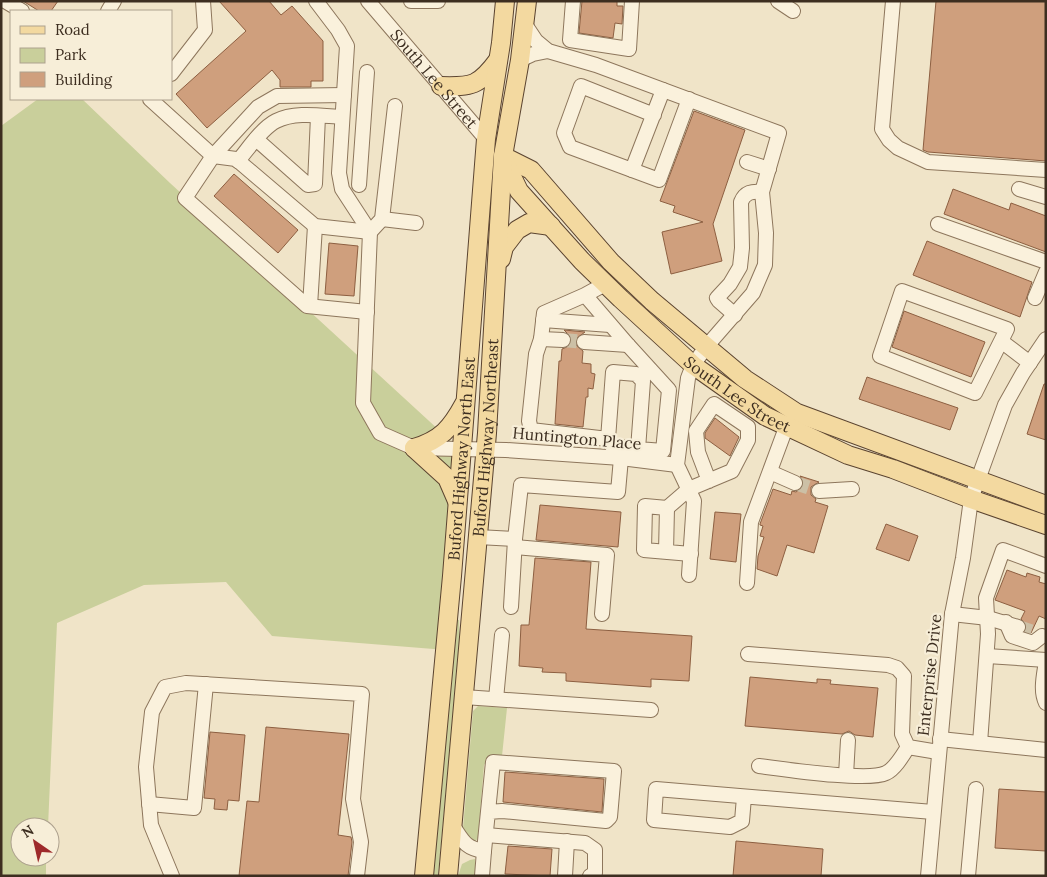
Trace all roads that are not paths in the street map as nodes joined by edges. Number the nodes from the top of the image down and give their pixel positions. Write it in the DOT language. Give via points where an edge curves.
graph roads {
  1 [pos="5,1"];
  2 [pos="203,1"];
  3 [pos="316,1"];
  4 [pos="368,1"];
  5 [pos="411,1"];
  6 [pos="438,1"];
  7 [pos="505,1"];
  8 [pos="527,1"];
  9 [pos="573,1"];
  10 [pos="632,1"];
  11 [pos="778,1"];
  12 [pos="893,1"];
  13 [pos="20,10"];
  14 [pos="793,11"];
  15 [pos="524,23"];
  16 [pos="500,51"];
  17 [pos="548,51"];
  18 [pos="520,60"];
  19 [pos="367,72"];
  20 [pos="172,73"];
  21 [pos="441,86"];
  22 [pos="663,90"];
  23 [pos="344,95"];
  24 [pos="688,99"];
  25 [pos="152,100"];
  26 [pos="396,106"];
  27 [pos="654,115"];
  28 [pos="318,116"];
  29 [pos="342,117"];
  30 [pos="486,138"];
  31 [pos="256,139"];
  32 [pos="213,156"];
  33 [pos="503,156"];
  34 [pos="238,161"];
  35 [pos="747,162"];
  36 [pos="769,169"];
  37 [pos="632,170"];
  38 [pos="1046,170"];
  39 [pos="359,185"];
  40 [pos="1019,190"];
  41 [pos="762,192"];
  42 [pos="1046,197"];
  43 [pos="382,219"];
  44 [pos="416,223"];
  45 [pos="938,224"];
  46 [pos="314,226"];
  47 [pos="551,226"];
  48 [pos="370,232"];
  49 [pos="1046,262"];
  50 [pos="1046,272"];
  51 [pos="497,279"];
  52 [pos="605,284"];
  53 [pos="585,295"];
  54 [pos="1035,298"];
  55 [pos="310,306"];
  56 [pos="366,312"];
  57 [pos="735,315"];
  58 [pos="543,320"];
  59 [pos="610,325"];
  60 [pos="541,339"];
  61 [pos="1046,339"];
  62 [pos="563,340"];
  63 [pos="1001,341"];
  64 [pos="584,342"];
  65 [pos="628,345"];
  66 [pos="706,347"];
  67 [pos="1030,363"];
  68 [pos="693,365"];
  69 [pos="725,388"];
  70 [pos="669,390"];
  71 [pos="686,392"];
  72 [pos="466,400"];
  73 [pos="714,404"];
  74 [pos="788,427"];
  75 [pos="608,439"];
  76 [pos="414,448"];
  77 [pos="462,449"];
  78 [pos="638,449"];
  79 [pos="486,450"];
  80 [pos="663,451"];
  81 [pos="620,458"];
  82 [pos="677,465"];
  83 [pos="770,472"];
  84 [pos="709,481"];
  85 [pos="977,481"];
  86 [pos="794,483"];
  87 [pos="852,489"];
  88 [pos="689,490"];
  89 [pos="819,491"];
  90 [pos="971,499"];
  91 [pos="457,503"];
  92 [pos="1046,506"];
  93 [pos="667,508"];
  94 [pos="1046,525"];
  95 [pos="478,537"];
  96 [pos="515,543"];
  97 [pos="666,552"];
  98 [pos="691,554"];
  99 [pos="1046,566"];
  100 [pos="689,575"];
  101 [pos="747,582"];
  102 [pos="511,607"];
  103 [pos="602,614"];
  104 [pos="952,614"];
  105 [pos="988,618"];
  106 [pos="502,635"];
  107 [pos="1040,635"];
  108 [pos="748,654"];
  109 [pos="986,656"];
  110 [pos="1046,661"];
  111 [pos="206,684"];
  112 [pos="464,696"];
  113 [pos="496,699"];
  114 [pos="1046,704"];
  115 [pos="651,710"];
  116 [pos="848,740"];
  117 [pos="980,743"];
  118 [pos="939,746"];
  119 [pos="908,747"];
  120 [pos="1045,748"];
  121 [pos="759,766"];
  122 [pos="846,775"];
  123 [pos="976,789"];
  124 [pos="744,796"];
  125 [pos="149,804"];
  126 [pos="488,812"];
  127 [pos="933,812"];
  128 [pos="452,826"];
  129 [pos="486,835"];
  130 [pos="567,841"];
  131 [pos="478,850"];
  132 [pos="448,871"];
  133 [pos="172,876"];
  134 [pos="357,876"];
  135 [pos="424,876"];
  136 [pos="482,876"];
  137 [pos="565,876"];
  138 [pos="590,876"];
  139 [pos="928,876"];
  140 [pos="968,876"];
  1 -- 13 [label="street"];
  2 -- 20 [label="street" via="205,30"];
  3 -- 23 [label="street" via="347,46"];
  4 -- 21 [label="street, South Lee Street"];
  5 -- 6 [label="street"];
  7 -- 16 [label="main road"];
  8 -- 15 [label="main road, Buford Highway Northeast"];
  9 -- 10 [label="street" via="570,40 629,49"];
  11 -- 14 [label="street"];
  12 -- 38 [label="street" via="882,129 888,140 928,162"];
  15 -- 17 [label="street" via="536,41"];
  15 -- 18 [label="main road, Buford Highway Northeast"];
  16 -- 21 [label="main road" via="490,71 477,82 465,87"];
  16 -- 30 [label="main road, Buford Highway North East"];
  17 -- 18 [label="street"];
  17 -- 22 [label="street"];
  18 -- 33 [label="main road, Buford Highway Northeast"];
  19 -- 39 [label="street"];
  21 -- 30 [label="street, South Lee Street"];
  22 -- 24 [label="street"];
  22 -- 27 [label="street"];
  23 -- 29 [label="street"];
  23 -- 32 [label="street" via="277,96 258,107"];
  24 -- 36 [label="street" via="779,133"];
  24 -- 37 [label="street" via="659,180"];
  25 -- 32 [label="street"];
  26 -- 43 [label="street"];
  27 -- 37 [label="street"];
  27 -- 37 [label="street" via="581,86 564,133 570,147"];
  28 -- 29 [label="street"];
  28 -- 31 [label="street" via="298,115 276,121"];
  28 -- 31 [label="street" via="315,184 308,184"];
  29 -- 48 [label="street" via="339,173 342,189"];
  30 -- 33 [label="main road, South Lee Street"];
  30 -- 72 [label="main road, Buford Highway North East"];
  31 -- 34 [label="street"];
  32 -- 34 [label="street"];
  32 -- 55 [label="street" via="186,198"];
  33 -- 47 [label="main road, South Lee Street" via="519,191"];
  33 -- 51 [label="main road, Buford Highway Northeast"];
  33 -- 66 [label="main road, South Lee Street" via="531,170 611,262"];
  34 -- 46 [label="street"];
  35 -- 36 [label="street"];
  36 -- 41 [label="street"];
  40 -- 42 [label="street"];
  41 -- 57 [label="street" via="765,265 753,293"];
  41 -- 57 [label="street" via="751,191 740,202 740,267 717,298"];
  43 -- 44 [label="street"];
  43 -- 48 [label="street"];
  45 -- 49 [label="street"];
  46 -- 48 [label="street"];
  46 -- 55 [label="street"];
  47 -- 51 [label="main road" via="529,223 517,230 504,247"];
  47 -- 52 [label="main road, South Lee Street"];
  48 -- 56 [label="street"];
  50 -- 54 [label="street"];
  51 -- 79 [label="main road, Buford Highway Northeast"];
  52 -- 53 [label="street"];
  52 -- 68 [label="main road, South Lee Street"];
  53 -- 58 [label="street" via="549,310 544,313"];
  53 -- 59 [label="street"];
  55 -- 56 [label="street"];
  56 -- 76 [label="street" via="363,403 380,433"];
  57 -- 66 [label="street"];
  58 -- 59 [label="street"];
  58 -- 60 [label="street"];
  59 -- 65 [label="street"];
  60 -- 62 [label="street"];
  60 -- 75 [label="street" via="536,354 529,421 532,430"];
  61 -- 67 [label="street, Enterprise Drive"];
  63 -- 63 [label="street" via="975,394 880,356 902,291 1007,329"];
  63 -- 67 [label="street"];
  64 -- 65 [label="street"];
  65 -- 70 [label="street"];
  66 -- 68 [label="street"];
  66 -- 85 [label="main road, South Lee Street" via="745,379 797,413"];
  67 -- 85 [label="street, Enterprise Drive" via="1005,405"];
  68 -- 69 [label="main road, South Lee Street"];
  68 -- 71 [label="street"];
  69 -- 73 [label="street"];
  69 -- 74 [label="main road, South Lee Street" via="764,416"];
  70 -- 71 [label="street"];
  70 -- 80 [label="street"];
  71 -- 82 [label="street"];
  72 -- 76 [label="main road" via="440,437"];
  72 -- 77 [label="main road, Buford Highway North East"];
  73 -- 84 [label="street" via="696,431 698,452"];
  73 -- 84 [label="street" via="748,427 748,440 732,471"];
  74 -- 83 [label="street"];
  74 -- 90 [label="main road, South Lee Street" via="848,455"];
  75 -- 78 [label="street" via="612,446"];
  75 -- 78 [label="street" via="613,372 636,374 643,381"];
  76 -- 77 [label="street, Huntington Place"];
  76 -- 91 [label="main road" via="446,478"];
  77 -- 79 [label="street, Huntington Place"];
  77 -- 91 [label="main road, Buford Highway North East"];
  78 -- 80 [label="street"];
  79 -- 81 [label="street, Huntington Place"];
  79 -- 95 [label="main road, Buford Highway Northeast"];
  80 -- 82 [label="street"];
  81 -- 82 [label="street, Huntington Place"];
  81 -- 96 [label="street" via="618,492 521,485"];
  82 -- 88 [label="street"];
  83 -- 86 [label="street"];
  83 -- 101 [label="street" via="751,522"];
  84 -- 88 [label="street"];
  85 -- 90 [label="street, Enterprise Drive"];
  85 -- 92 [label="main road, South Lee Street"];
  87 -- 89 [label="street"];
  88 -- 93 [label="street"];
  88 -- 98 [label="street" via="694,501"];
  90 -- 94 [label="main road, South Lee Street"];
  90 -- 104 [label="street, Enterprise Drive"];
  91 -- 135 [label="main road, Buford Highway North East"];
  93 -- 97 [label="street"];
  93 -- 97 [label="street" via="645,506 644,550"];
  95 -- 96 [label="street"];
  95 -- 112 [label="main road, Buford Highway Northeast"];
  96 -- 102 [label="street"];
  96 -- 103 [label="street" via="607,555"];
  97 -- 98 [label="street"];
  98 -- 100 [label="street"];
  99 -- 105 [label="street" via="1003,550 986,598"];
  104 -- 105 [label="street"];
  104 -- 118 [label="street, Enterprise Drive"];
  105 -- 107 [label="street" via="1012,624 1012,636 1033,643"];
  105 -- 109 [label="street"];
  106 -- 113 [label="street"];
  108 -- 119 [label="street" via="888,664 897,668 904,676 902,734"];
  109 -- 110 [label="street"];
  109 -- 117 [label="street"];
  110 -- 114 [label="street" via="1043,682"];
  111 -- 125 [label="street" via="165,687 152,712 146,767"];
  111 -- 125 [label="street" via="194,808"];
  111 -- 134 [label="street" via="362,694 353,798 361,842"];
  112 -- 113 [label="street"];
  112 -- 128 [label="main road, Buford Highway Northeast"];
  113 -- 115 [label="street"];
  116 -- 122 [label="street"];
  117 -- 118 [label="street"];
  117 -- 120 [label="street"];
  118 -- 119 [label="street"];
  118 -- 127 [label="street, Enterprise Drive"];
  119 -- 122 [label="street" via="886,773"];
  121 -- 122 [label="street"];
  123 -- 140 [label="street"];
  124 -- 124 [label="street" via="656,789 654,820 730,827 742,821"];
  124 -- 127 [label="street"];
  125 -- 133 [label="street" via="151,825"];
  126 -- 126 [label="street" via="493,762 614,771 610,817 606,821"];
  126 -- 129 [label="street"];
  127 -- 139 [label="street, Enterprise Drive"];
  128 -- 131 [label="street" via="463,841"];
  128 -- 132 [label="main road, Buford Highway Northeast"];
  129 -- 130 [label="street"];
  129 -- 131 [label="street"];
  130 -- 137 [label="street"];
  130 -- 138 [label="street" via="585,843 595,850 595,873"];
  131 -- 132 [label="street" via="461,855"];
  131 -- 136 [label="street"];
}
